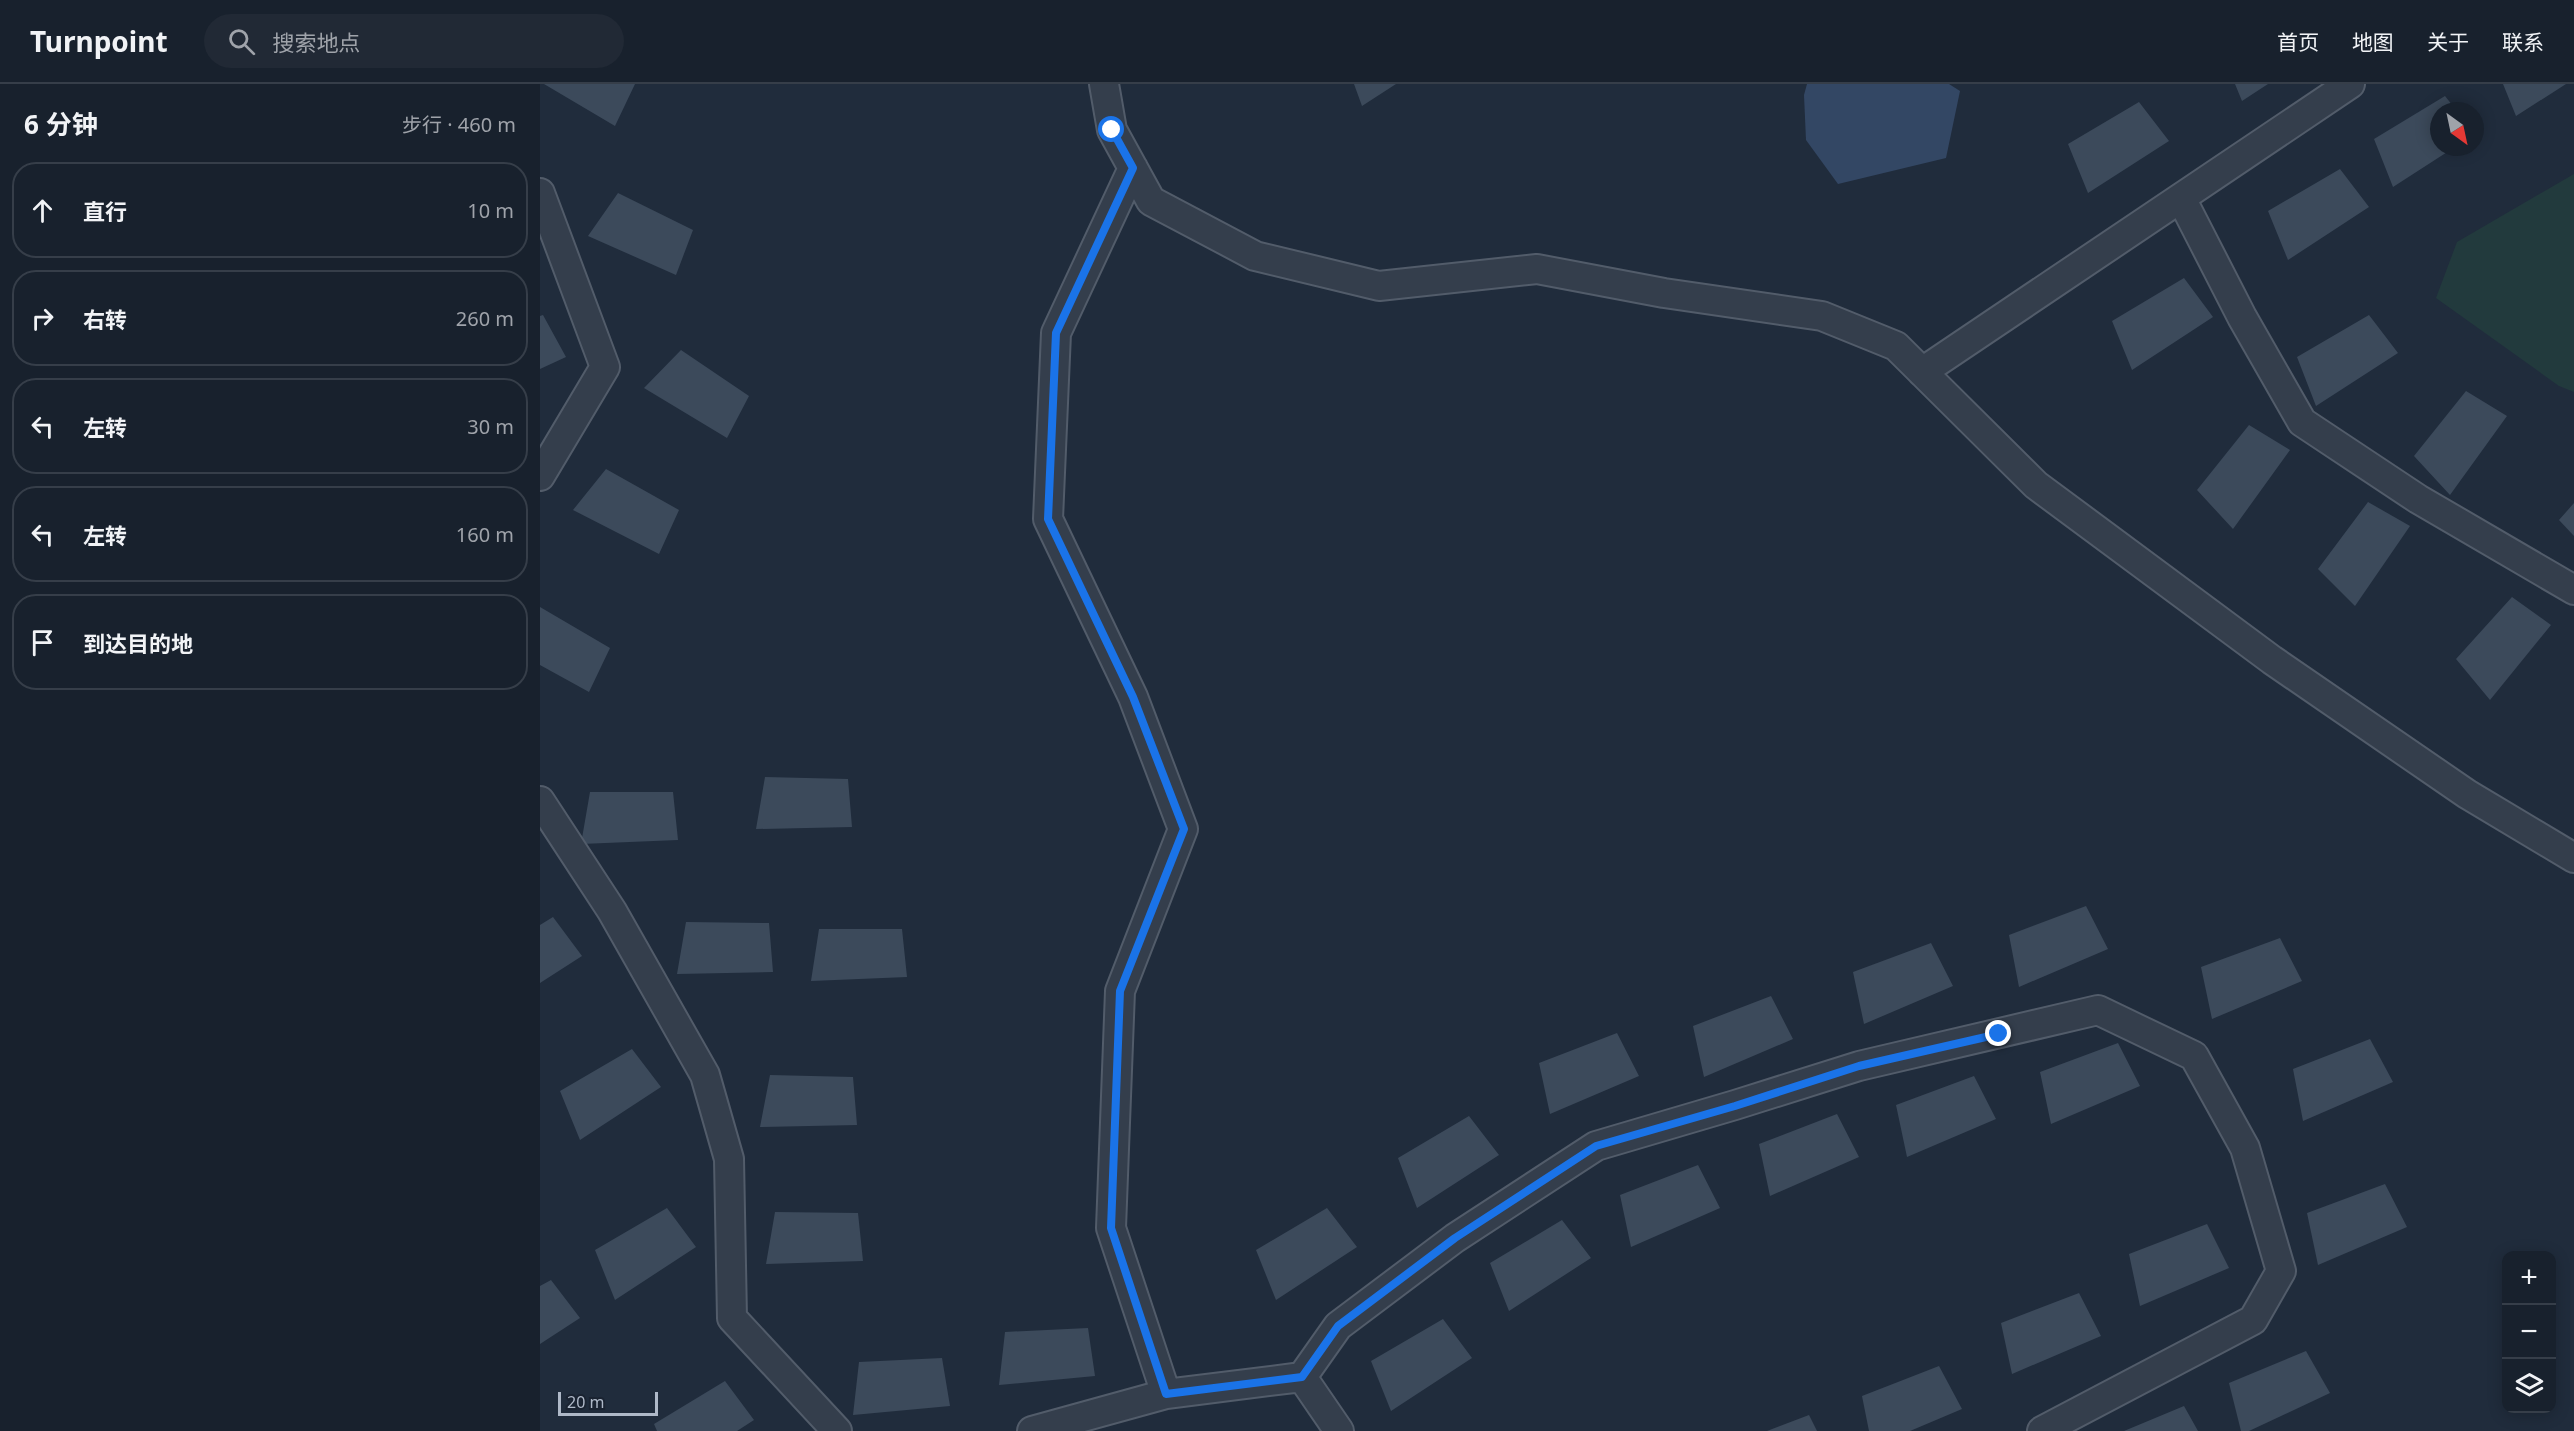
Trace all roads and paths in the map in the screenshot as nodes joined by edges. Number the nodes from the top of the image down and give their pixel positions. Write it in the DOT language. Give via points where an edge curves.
graph roads {
  1 [pos="1104,84"];
  2 [pos="2350,84"];
  3 [pos="1133,168"];
  4 [pos="540,193"];
  5 [pos="2181,198"];
  6 [pos="1922,372"];
  7 [pos="540,476"];
  8 [pos="2574,590"];
  9 [pos="540,801"];
  10 [pos="2574,858"];
  11 [pos="1302,1377"];
  12 [pos="1166,1394"];
  13 [pos="837,1431"];
  14 [pos="1032,1431"];
  15 [pos="1339,1431"];
  16 [pos="2042,1431"];
  1 -- 3 [label="street" via="1112,130"];
  2 -- 5 [label="street"];
  3 -- 6 [label="street" via="1151,201 1255,256 1379,286 1537,269 1664,293 1822,316 1896,346"];
  3 -- 12 [label="street" via="1056,333 1048,519 1133,697 1184,829 1120,991 1111,1228"];
  4 -- 7 [label="street" via="605,367"];
  5 -- 6 [label="street"];
  5 -- 8 [label="street" via="2302,422 2418,499"];
  6 -- 10 [label="street" via="2036,485 2244,639 2467,794"];
  9 -- 13 [label="street" via="612,911 705,1075 729,1159 732,1318"];
  11 -- 12 [label="street"];
  11 -- 15 [label="street"];
  11 -- 16 [label="street" via="1338,1326 1455,1238 1596,1146 1859,1066 2098,1010 2194,1056 2245,1148 2281,1271 2253,1320"];
  12 -- 14 [label="street"];
}
